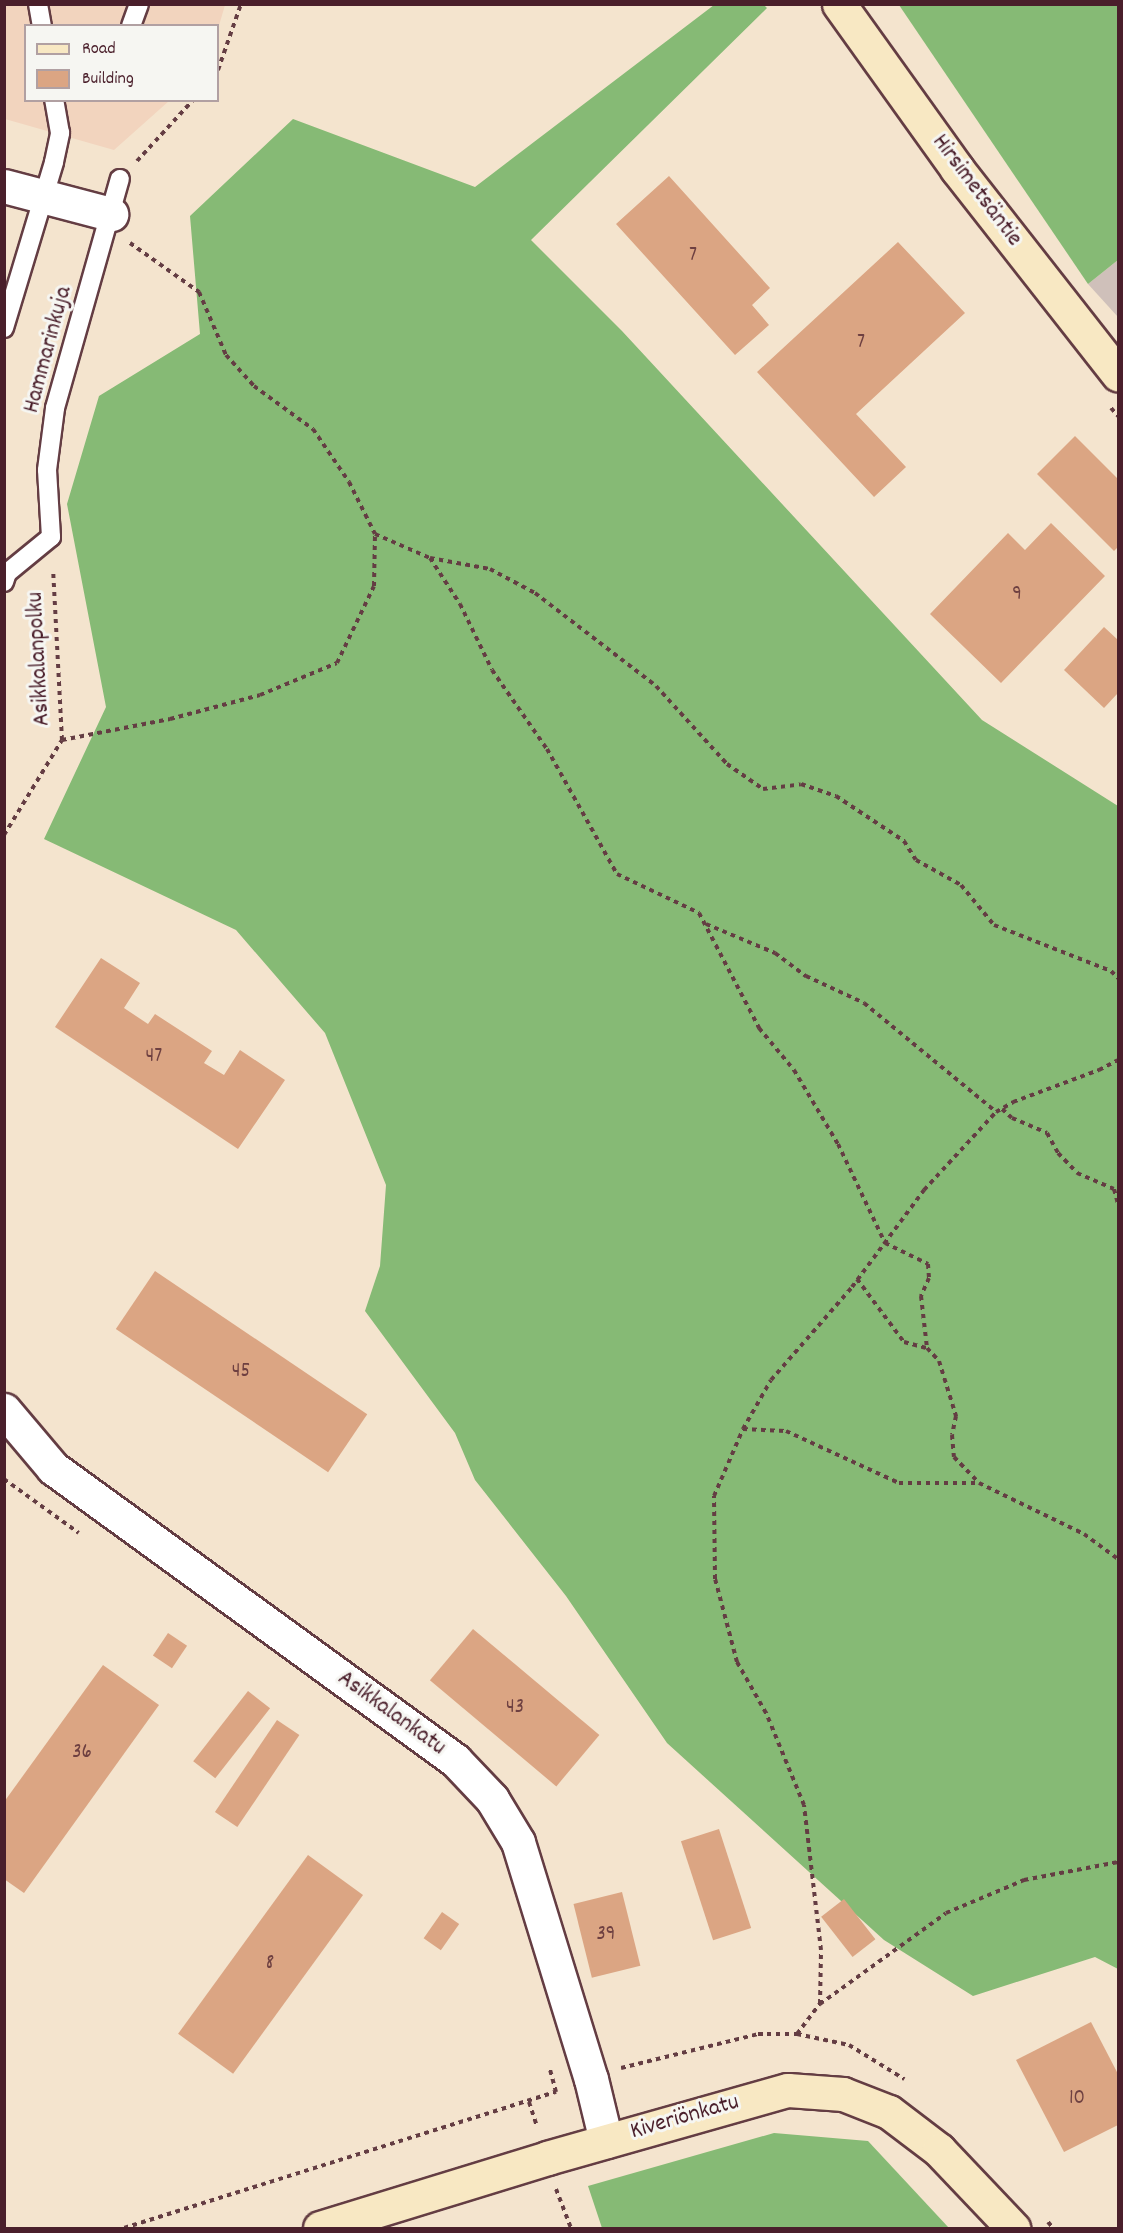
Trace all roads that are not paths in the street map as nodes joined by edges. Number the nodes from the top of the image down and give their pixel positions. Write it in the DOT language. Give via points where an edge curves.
graph roads {
  1 [pos="38,4"];
  2 [pos="139,4"];
  3 [pos="839,4"];
  4 [pos="42,24"];
  5 [pos="132,24"];
  6 [pos="54,102"];
  7 [pos="120,179"];
  8 [pos="4,186"];
  9 [pos="43,196"];
  10 [pos="109,221"];
  11 [pos="4,328"];
  12 [pos="1119,374"];
  13 [pos="4,582"];
  14 [pos="4,1410"];
  15 [pos="606,2141"];
  16 [pos="320,2229"];
  17 [pos="1013,2229"];
  1 -- 4 [label="lane"];
  2 -- 5 [label="lane"];
  3 -- 12 [label="street, Hirsimetsäntie" via="957,169"];
  6 -- 9 [label="lane" via="60,133"];
  7 -- 10 [label="lane, Hammarinkuja"];
  8 -- 9 [label="street"];
  9 -- 10 [label="street"];
  9 -- 11 [label="lane"];
  10 -- 13 [label="lane, Hammarinkuja" via="55,408 47,470 51,537 6,573"];
  14 -- 15 [label="street, Asikkalankatu" via="53,1468 455,1760 492,1799 518,1842 591,2079"];
  15 -- 16 [label="street, Kiveriönkatu"];
  15 -- 17 [label="street, Kiveriönkatu" via="788,2090 843,2094 889,2112 939,2150"];
}
